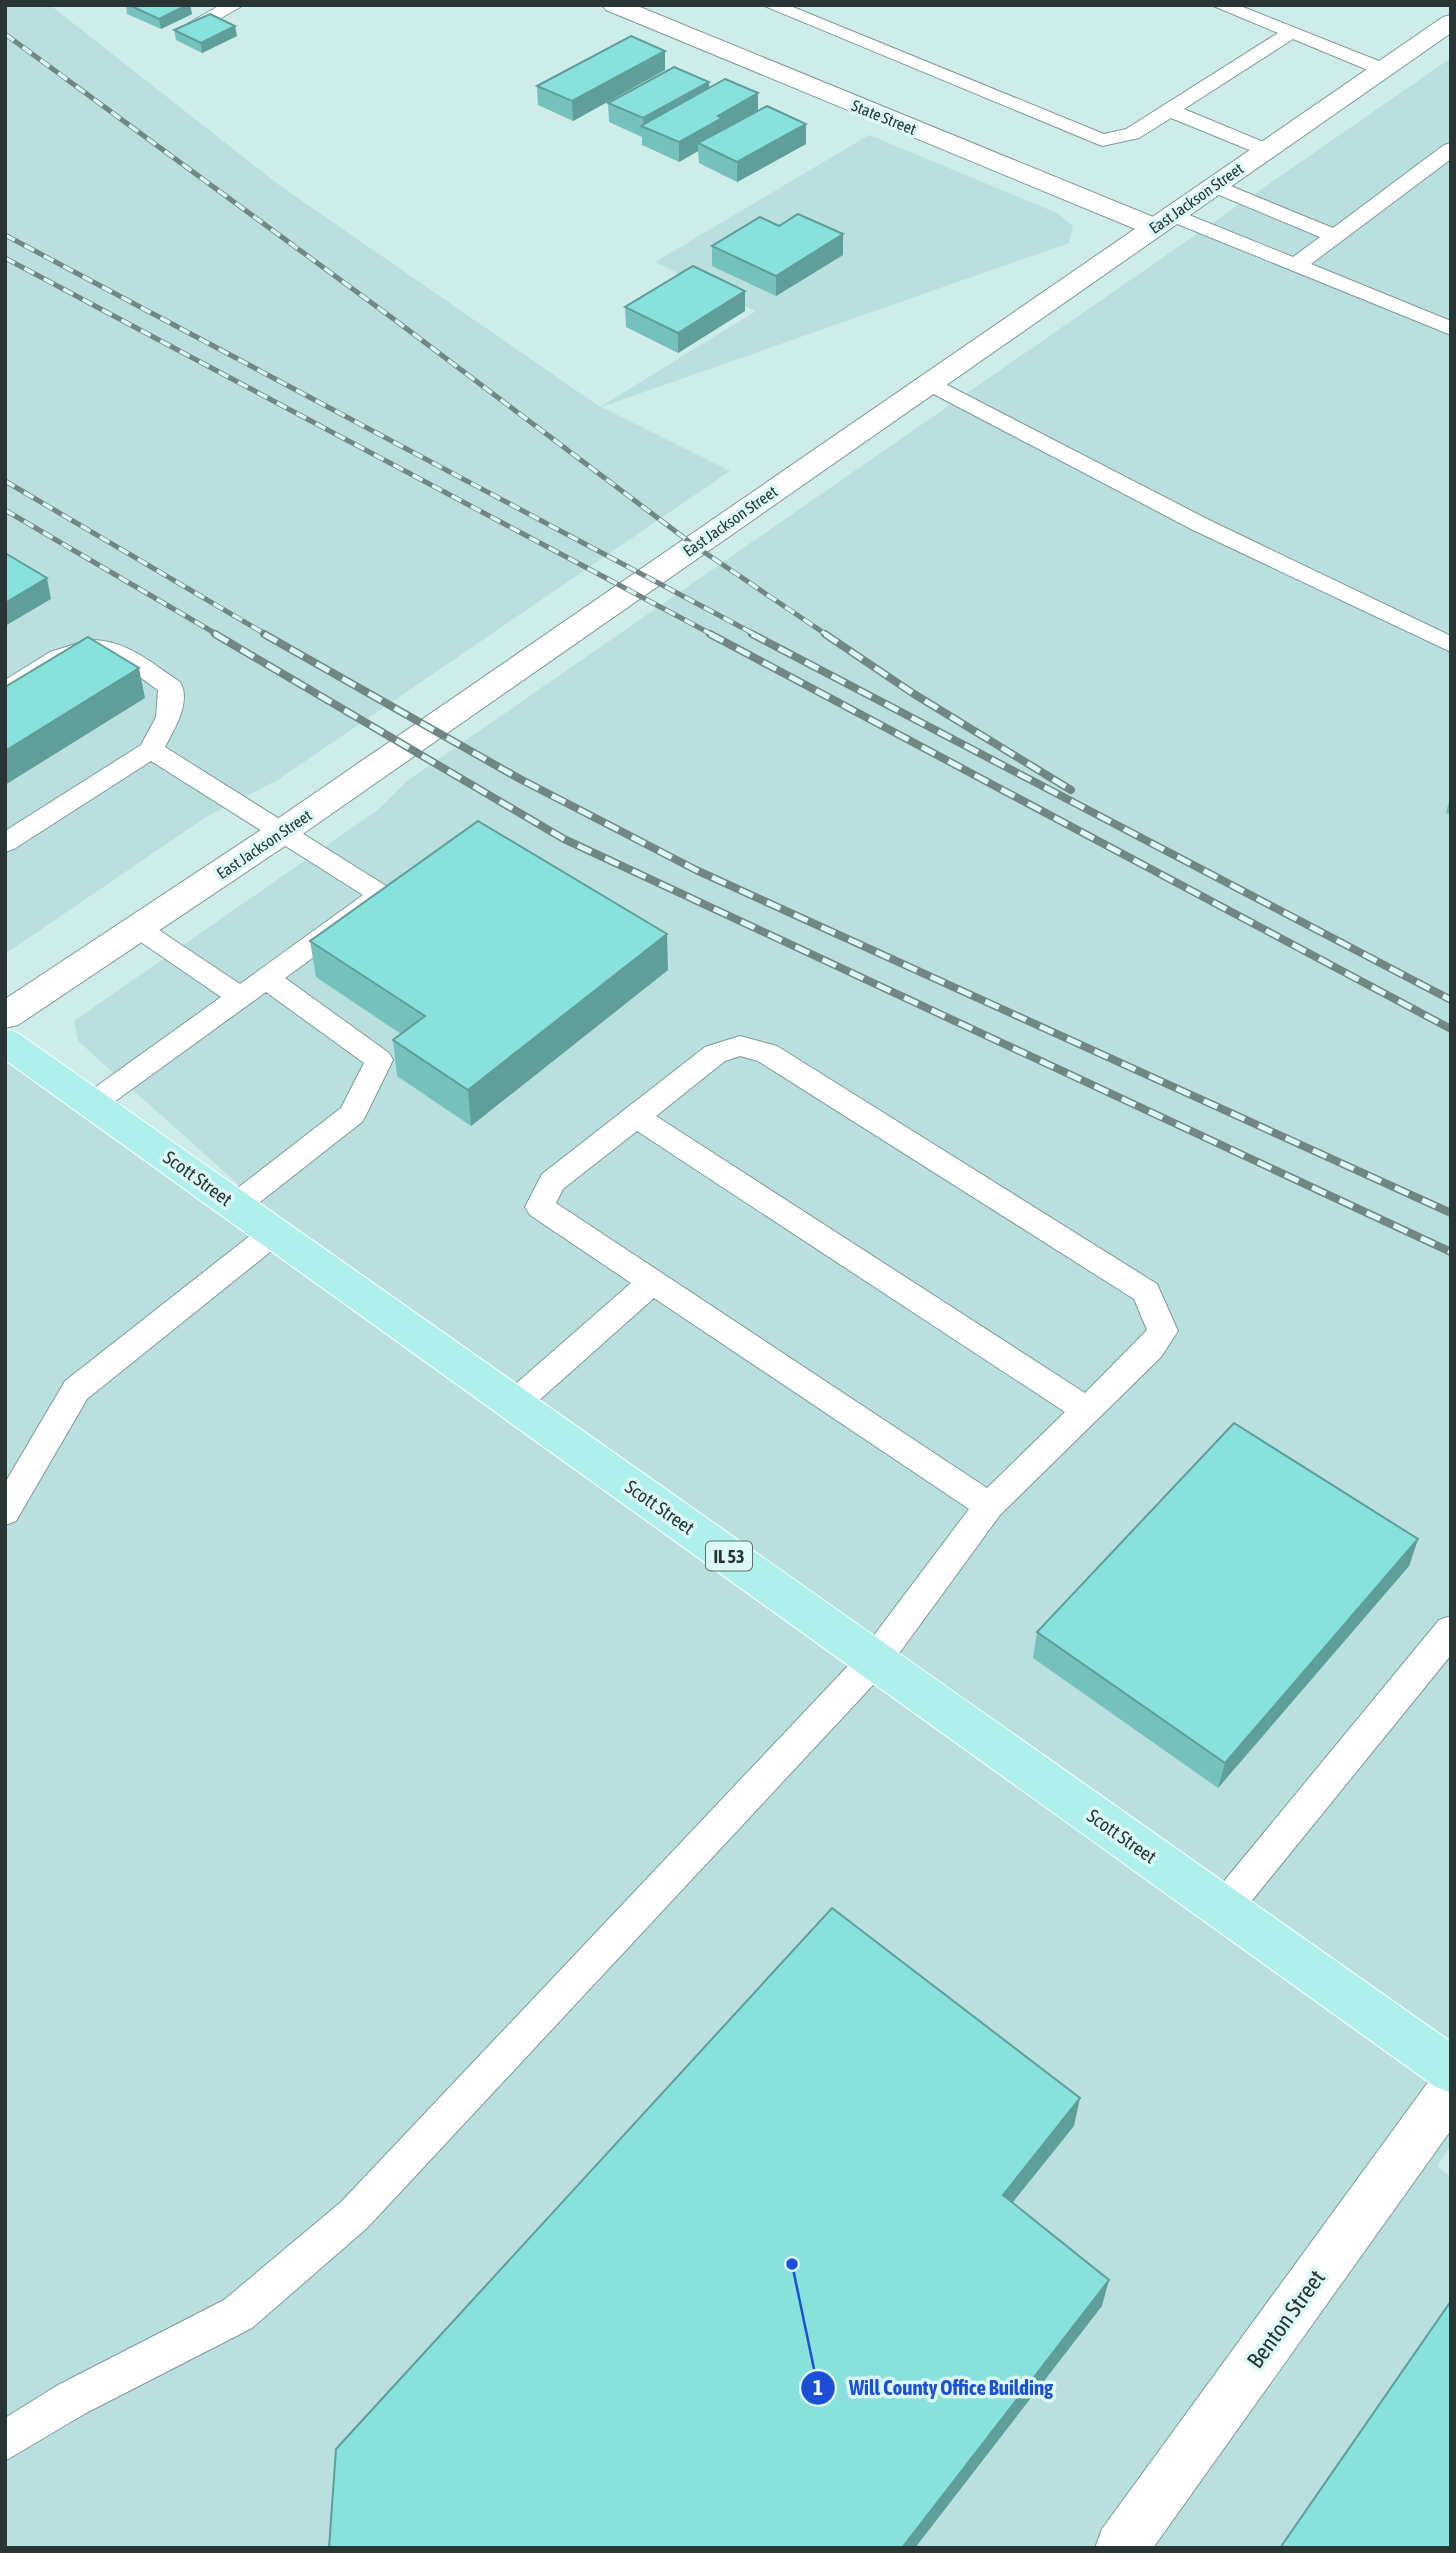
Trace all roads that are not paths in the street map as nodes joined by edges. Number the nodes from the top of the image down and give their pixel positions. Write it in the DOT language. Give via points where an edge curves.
graph roads {
  1 [pos="235,5"];
  2 [pos="614,5"];
  3 [pos="771,5"];
  4 [pos="1220,5"];
  5 [pos="1451,22"];
  6 [pos="198,23"];
  7 [pos="1292,32"];
  8 [pos="1382,69"];
  9 [pos="1168,110"];
  10 [pos="1451,149"];
  11 [pos="1266,150"];
  12 [pos="1214,186"];
  13 [pos="1163,221"];
  14 [pos="1335,236"];
  15 [pos="1295,266"];
  16 [pos="1451,329"];
  17 [pos="930,383"];
  18 [pos="1451,645"];
  19 [pos="5,691"];
  20 [pos="151,750"];
  21 [pos="282,832"];
  22 [pos="5,843"];
  23 [pos="138,928"];
  24 [pos="267,979"];
  25 [pos="241,998"];
  26 [pos="5,1016"];
  27 [pos="5,1042"];
  28 [pos="93,1103"];
  29 [pos="635,1116"];
  30 [pos="236,1205"];
  31 [pos="275,1232"];
  32 [pos="652,1282"];
  33 [pos="514,1403"];
  34 [pos="1086,1410"];
  35 [pos="989,1506"];
  36 [pos="5,1512"];
  37 [pos="1451,1630"];
  38 [pos="875,1660"];
  39 [pos="1224,1909"];
  40 [pos="1451,2070"];
  41 [pos="1451,2090"];
  42 [pos="5,2441"];
  43 [pos="1121,2548"];
  1 -- 6 [label="lane"];
  2 -- 13 [label="street, State Street"];
  3 -- 9 [label="lane" via="1102,140 1132,134"];
  4 -- 7 [label="lane"];
  5 -- 8 [label="street, East Jackson Street"];
  7 -- 8 [label="lane"];
  7 -- 9 [label="lane"];
  8 -- 11 [label="street, East Jackson Street"];
  9 -- 11 [label="lane"];
  10 -- 14 [label="lane"];
  11 -- 12 [label="street, East Jackson Street"];
  12 -- 13 [label="street, East Jackson Street"];
  12 -- 14 [label="lane"];
  13 -- 15 [label="lane"];
  13 -- 17 [label="street, East Jackson Street"];
  14 -- 15 [label="lane"];
  15 -- 16 [label="lane"];
  17 -- 18 [label="lane" via="1201,525"];
  17 -- 21 [label="street, East Jackson Street"];
  19 -- 20 [label="lane" via="66,654 97,646 117,651 172,687 167,717"];
  20 -- 21 [label="lane"];
  20 -- 22 [label="lane"];
  21 -- 23 [label="street, East Jackson Street"];
  21 -- 24 [label="lane" via="382,895"];
  23 -- 25 [label="lane"];
  23 -- 26 [label="street, East Jackson Street"];
  24 -- 25 [label="lane"];
  24 -- 30 [label="lane" via="379,1060 352,1115"];
  25 -- 28 [label="lane"];
  27 -- 28 [label="main road, Scott Street / IL 53"];
  28 -- 30 [label="main road, Scott Street / IL 53"];
  29 -- 32 [label="lane" via="552,1182 540,1207"];
  29 -- 34 [label="lane"];
  29 -- 34 [label="lane" via="715,1054 740,1046 767,1052 1146,1292 1163,1331"];
  30 -- 31 [label="main road, Scott Street / IL 53"];
  31 -- 33 [label="main road, Scott Street / IL 53"];
  31 -- 36 [label="lane" via="76,1390"];
  32 -- 33 [label="lane"];
  32 -- 35 [label="lane"];
  33 -- 38 [label="main road, Scott Street / IL 53"];
  34 -- 35 [label="lane"];
  35 -- 38 [label="lane"];
  37 -- 39 [label="lane"];
  38 -- 39 [label="main road, Scott Street / IL 53"];
  38 -- 42 [label="lane" via="354,2215 238,2314 72,2399"];
  39 -- 40 [label="main road, Scott Street / IL 53"];
  41 -- 43 [label="street, Benton Street"];
}
